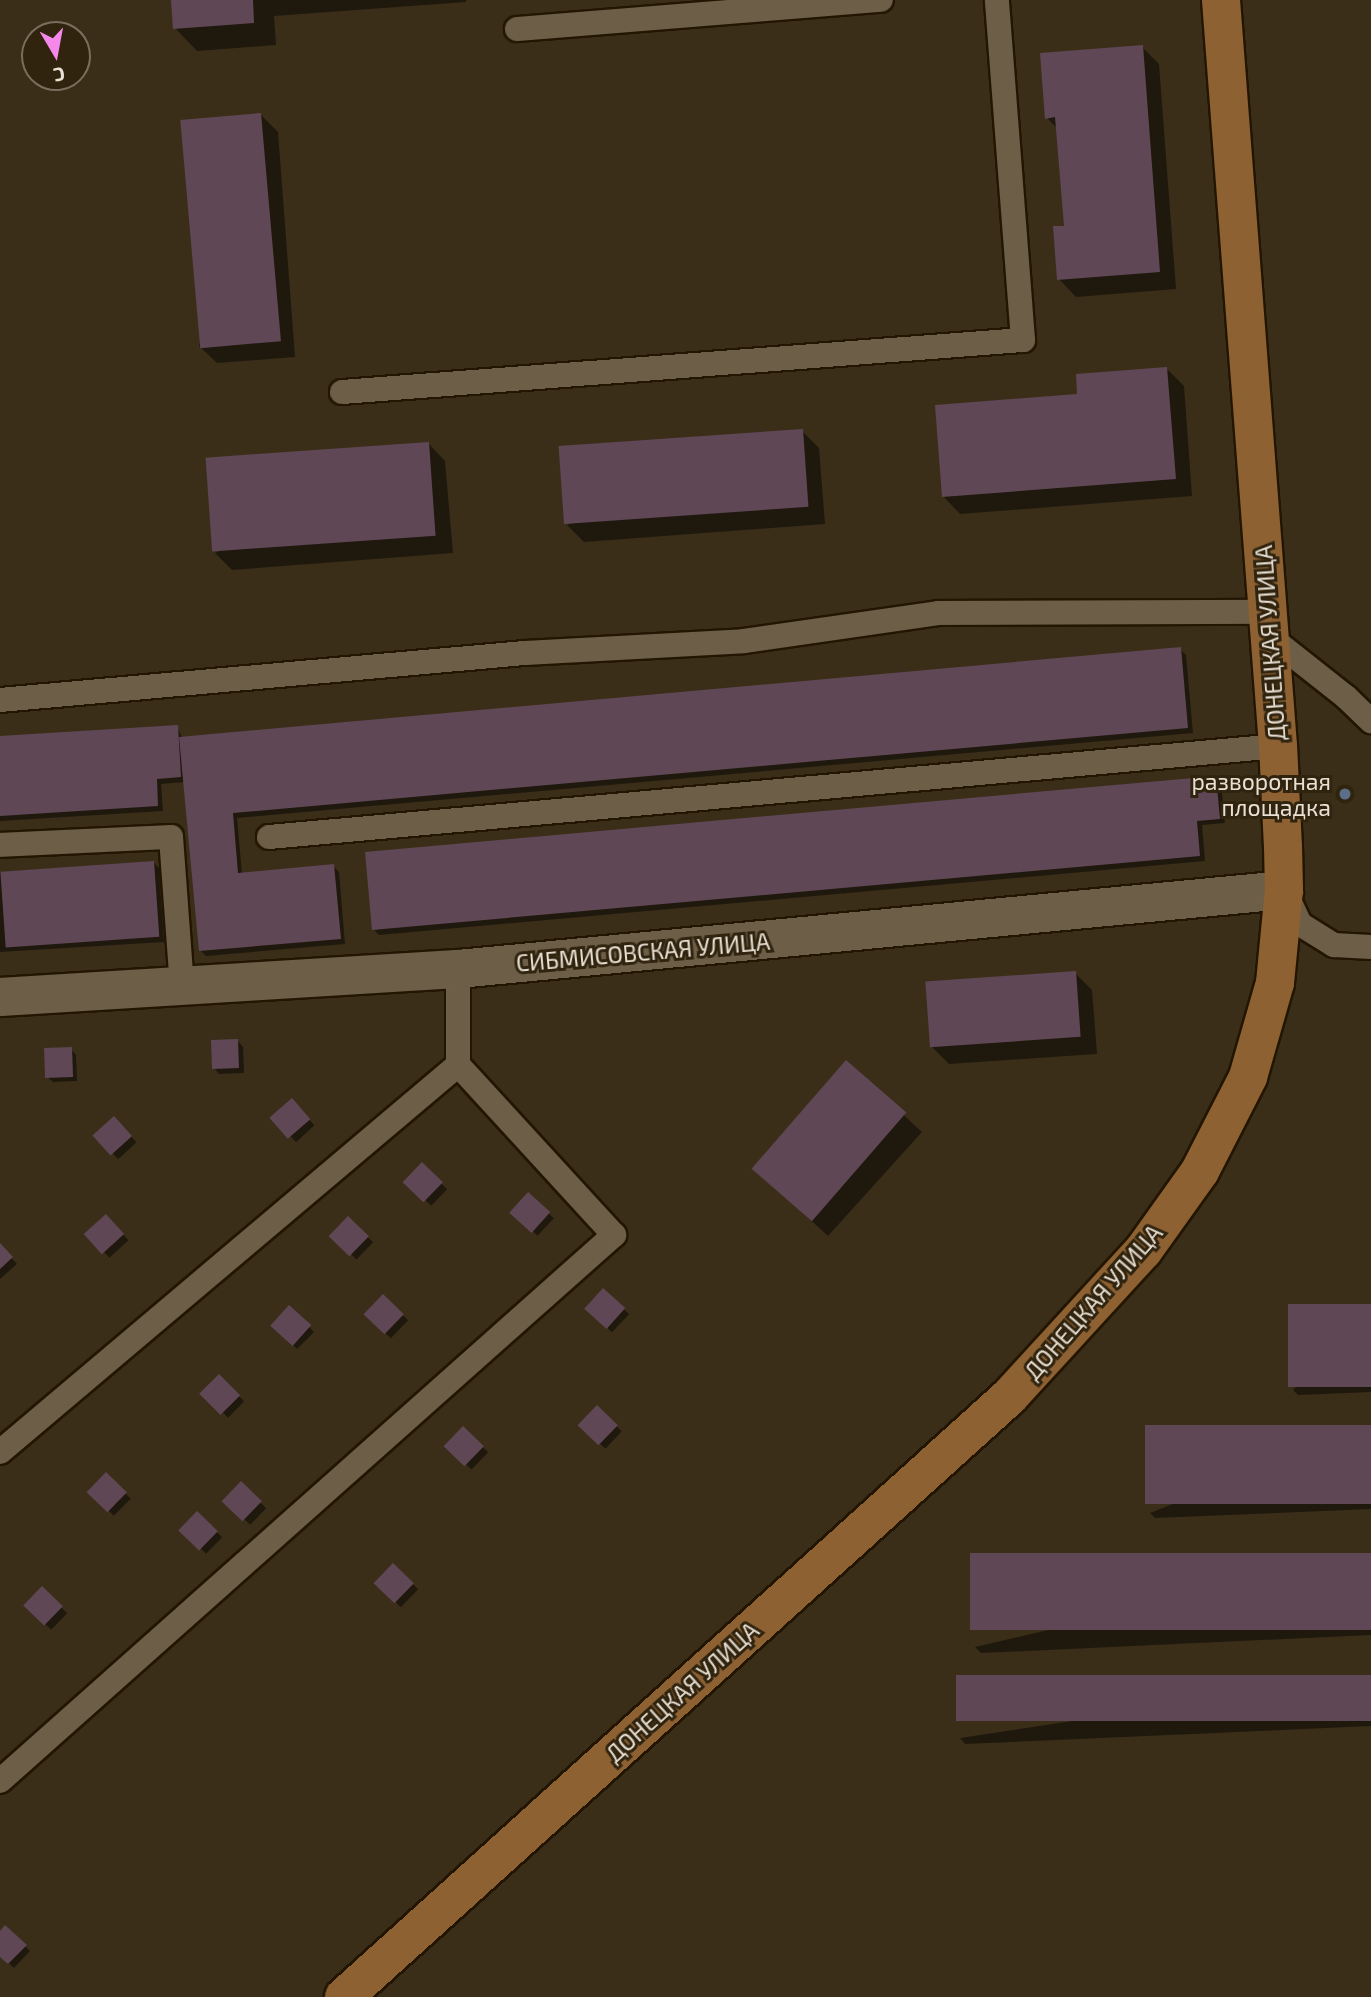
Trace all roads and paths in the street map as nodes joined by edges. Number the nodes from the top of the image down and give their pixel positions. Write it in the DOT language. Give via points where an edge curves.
graph roads {
  1 [pos="881,0"];
  2 [pos="998,0"];
  3 [pos="1221,0"];
  4 [pos="517,29"];
  5 [pos="342,392"];
  6 [pos="1269,625"];
  7 [pos="0,700"];
  8 [pos="1371,721"];
  9 [pos="1278,746"];
  10 [pos="269,837"];
  11 [pos="0,845"];
  12 [pos="1284,890"];
  13 [pos="1371,947"];
  14 [pos="458,970"];
  15 [pos="183,987"];
  16 [pos="0,997"];
  17 [pos="458,1065"];
  18 [pos="0,1452"];
  19 [pos="0,1781"];
  20 [pos="344,1997"];
  1 -- 4 [label="lane"];
  2 -- 5 [label="lane" via="1023,340"];
  3 -- 6 [label="main road, ДОНЕЦКАЯ УЛИЦА"];
  6 -- 7 [label="lane" via="938,612 744,641 525,653"];
  6 -- 8 [label="lane"];
  6 -- 9 [label="main road, ДОНЕЦКАЯ УЛИЦА"];
  9 -- 10 [label="lane"];
  9 -- 12 [label="main road, ДОНЕЦКАЯ УЛИЦА"];
  11 -- 15 [label="lane" via="171,837"];
  12 -- 13 [label="lane" via="1300,923 1334,945"];
  12 -- 14 [label="street, СИБМИСОВСКАЯ УЛИЦА"];
  12 -- 20 [label="main road, ДОНЕЦКАЯ УЛИЦА" via="1275,983 1248,1077 1200,1171 1143,1251 1009,1397"];
  14 -- 15 [label="street, СИБМИСОВСКАЯ УЛИЦА"];
  14 -- 17 [label="lane"];
  15 -- 16 [label="street, СИБМИСОВСКАЯ УЛИЦА"];
  17 -- 18 [label="lane"];
  17 -- 19 [label="lane" via="614,1235"];
}
